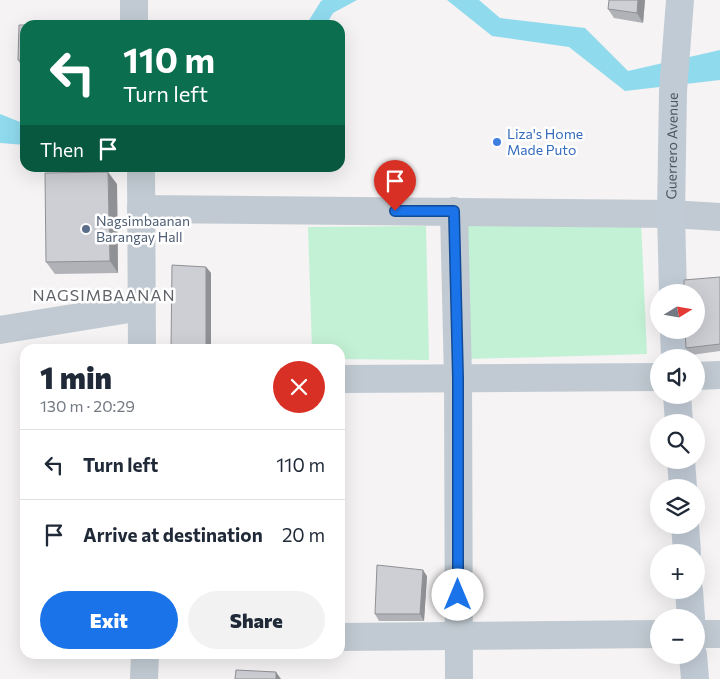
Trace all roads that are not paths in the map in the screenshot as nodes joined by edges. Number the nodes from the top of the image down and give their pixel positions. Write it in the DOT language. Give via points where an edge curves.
graph roads {
  1 [pos="134,0"];
  2 [pos="680,0"];
  3 [pos="134,20"];
  4 [pos="141,172"];
  5 [pos="141,209"];
  6 [pos="454,211"];
  7 [pos="670,214"];
  8 [pos="720,217"];
  9 [pos="673,284"];
  10 [pos="141,308"];
  11 [pos="0,330"];
  12 [pos="142,344"];
  13 [pos="720,375"];
  14 [pos="705,376"];
  15 [pos="650,377"];
  16 [pos="345,378"];
  17 [pos="458,378"];
  18 [pos="650,634"];
  19 [pos="705,634"];
  20 [pos="720,634"];
  21 [pos="458,635"];
  22 [pos="345,636"];
  23 [pos="145,659"];
  24 [pos="694,664"];
  25 [pos="144,679"];
  26 [pos="459,679"];
  27 [pos="695,679"];
  1 -- 3 [label="street"];
  2 -- 7 [label="main road, Guerrero Avenue" via="673,91"];
  4 -- 5 [label="street"];
  5 -- 6 [label="street"];
  5 -- 10 [label="street"];
  6 -- 7 [label="street"];
  6 -- 17 [label="street"];
  7 -- 8 [label="street"];
  7 -- 9 [label="main road, Guerrero Avenue"];
  10 -- 11 [label="street"];
  10 -- 12 [label="street"];
  13 -- 14 [label="street"];
  15 -- 17 [label="street"];
  16 -- 17 [label="street"];
  17 -- 21 [label="street"];
  18 -- 21 [label="street"];
  19 -- 20 [label="street"];
  21 -- 22 [label="street"];
  21 -- 26 [label="street"];
  23 -- 25 [label="street"];
  24 -- 27 [label="main road"];
}
